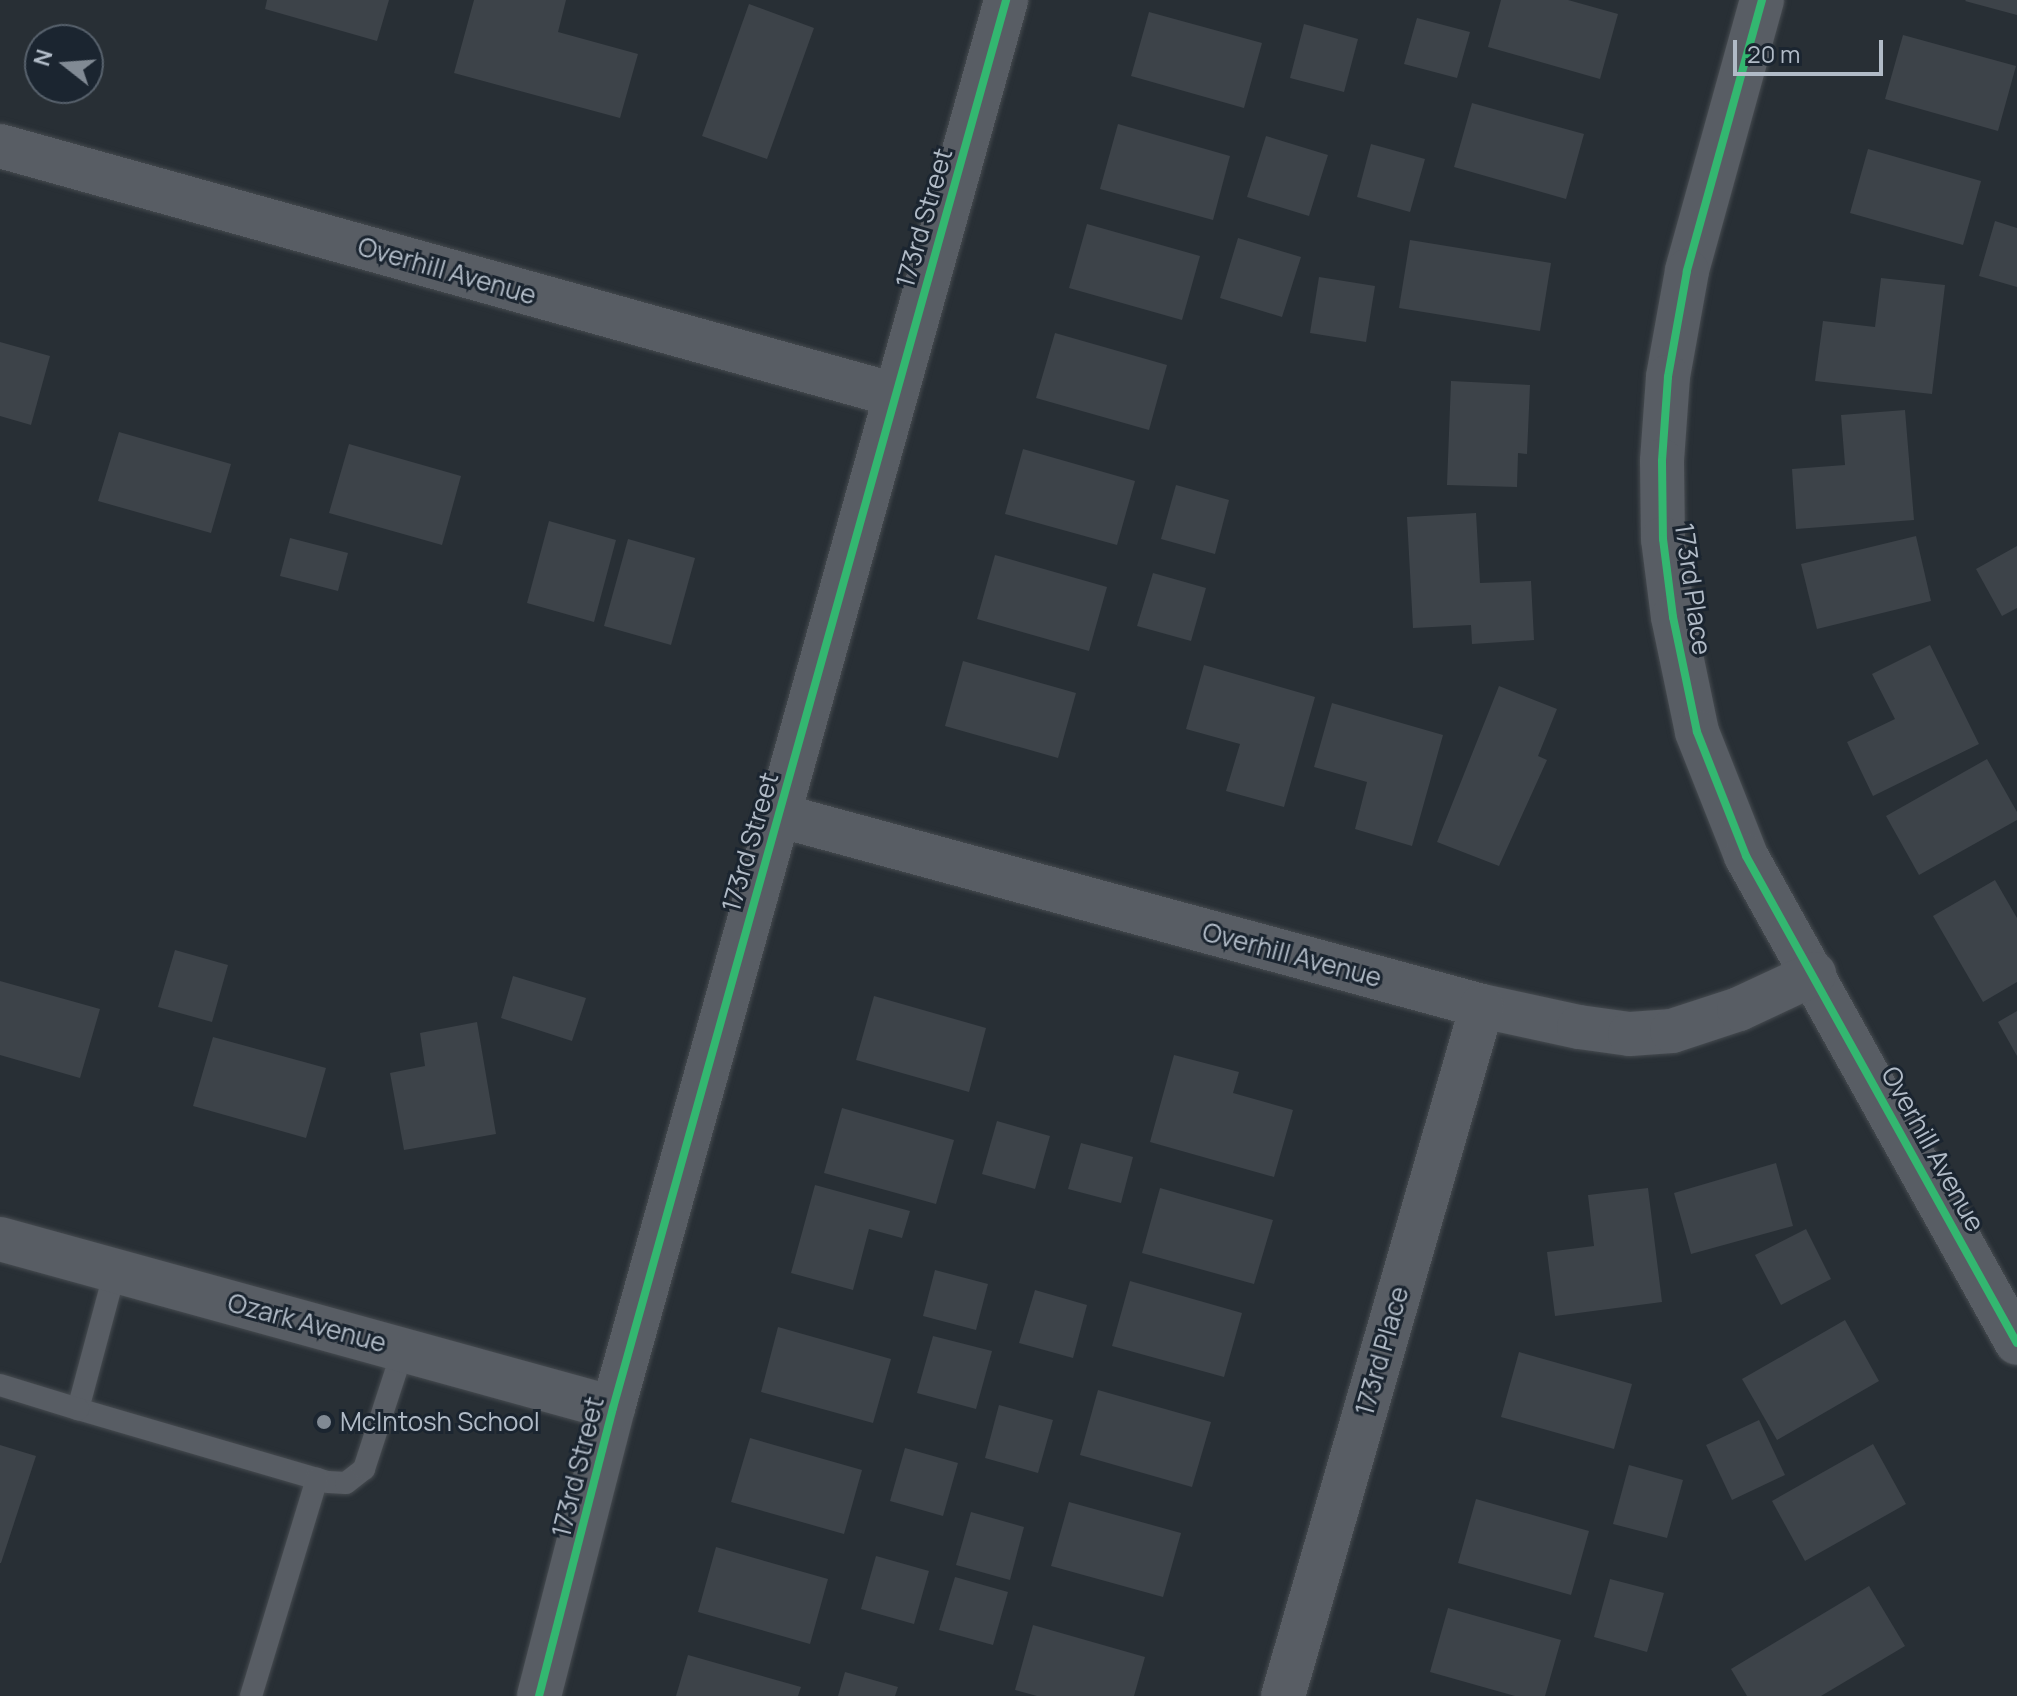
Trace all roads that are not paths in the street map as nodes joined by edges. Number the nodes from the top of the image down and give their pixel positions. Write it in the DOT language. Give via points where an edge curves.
graph roads {
  1 [pos="1006,0"];
  2 [pos="1762,0"];
  3 [pos="0,146"];
  4 [pos="895,395"];
  5 [pos="778,815"];
  6 [pos="1814,974"];
  7 [pos="1482,1006"];
  8 [pos="0,1239"];
  9 [pos="115,1271"];
  10 [pos="2017,1343"];
  11 [pos="403,1350"];
  12 [pos="0,1385"];
  13 [pos="613,1408"];
  14 [pos="78,1409"];
  15 [pos="317,1479"];
  16 [pos="251,1696"];
  17 [pos="539,1696"];
  18 [pos="1283,1696"];
  1 -- 4 [label="street, 173rd Street"];
  2 -- 6 [label="street, 173rd Place" via="1687,271 1668,377 1663,539 1697,732 1746,856"];
  3 -- 4 [label="street, Overhill Avenue"];
  4 -- 5 [label="street, 173rd Street"];
  5 -- 7 [label="street, Overhill Avenue"];
  5 -- 13 [label="street, 173rd Street"];
  6 -- 7 [label="street, Overhill Avenue" via="1739,1009 1672,1031 1630,1034"];
  6 -- 10 [label="street, Overhill Avenue"];
  7 -- 18 [label="street, 173rd Place"];
  8 -- 9 [label="street, Ozark Avenue"];
  9 -- 11 [label="street, Ozark Avenue"];
  9 -- 14 [label="lane"];
  11 -- 13 [label="street, Ozark Avenue"];
  11 -- 15 [label="lane" via="364,1469 346,1483"];
  12 -- 14 [label="lane"];
  13 -- 17 [label="street, 173rd Street"];
  14 -- 15 [label="lane"];
  15 -- 16 [label="lane"];
}
